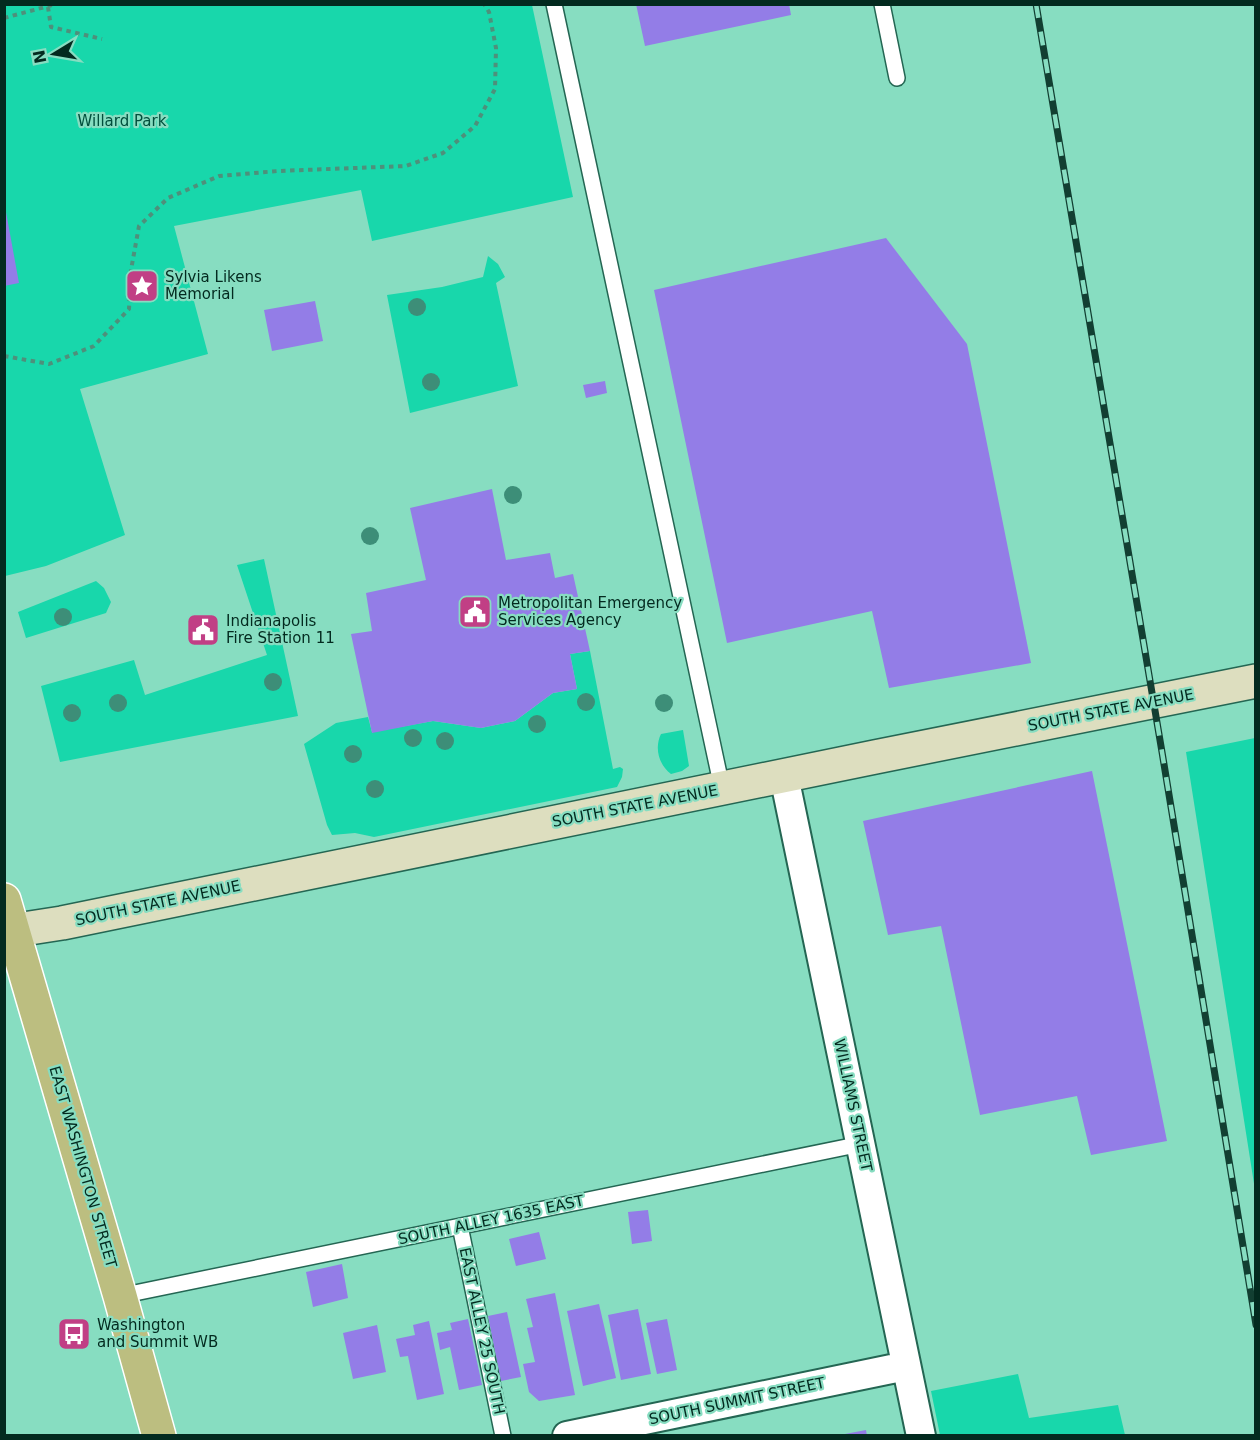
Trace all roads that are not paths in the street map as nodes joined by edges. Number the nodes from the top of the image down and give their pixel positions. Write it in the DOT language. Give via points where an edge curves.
graph roads {
  1 [pos="554,4"];
  2 [pos="882,4"];
  3 [pos="897,78"];
  4 [pos="1256,681"];
  5 [pos="784,776"];
  6 [pos="722,788"];
  7 [pos="8,921"];
  8 [pos="861,1144"];
  9 [pos="460,1226"];
  10 [pos="120,1296"];
  11 [pos="906,1366"];
  12 [pos="159,1436"];
  13 [pos="503,1436"];
  14 [pos="567,1436"];
  15 [pos="921,1436"];
  1 -- 6 [label="lane"];
  2 -- 3 [label="lane"];
  4 -- 5 [label="street, SOUTH STATE AVENUE"];
  5 -- 6 [label="street, SOUTH STATE AVENUE"];
  5 -- 8 [label="street, WILLIAMS STREET"];
  6 -- 7 [label="street, SOUTH STATE AVENUE" via="62,923"];
  7 -- 10 [label="main road, EAST WASHINGTON STREET"];
  8 -- 9 [label="lane, SOUTH ALLEY 1635 EAST"];
  8 -- 11 [label="street, WILLIAMS STREET"];
  9 -- 10 [label="lane, SOUTH ALLEY 1635 EAST"];
  9 -- 13 [label="lane, EAST ALLEY 25 SOUTH"];
  10 -- 12 [label="main road, EAST WASHINGTON STREET"];
  11 -- 14 [label="street, SOUTH SUMMIT STREET"];
  11 -- 15 [label="street, WILLIAMS STREET"];
}
